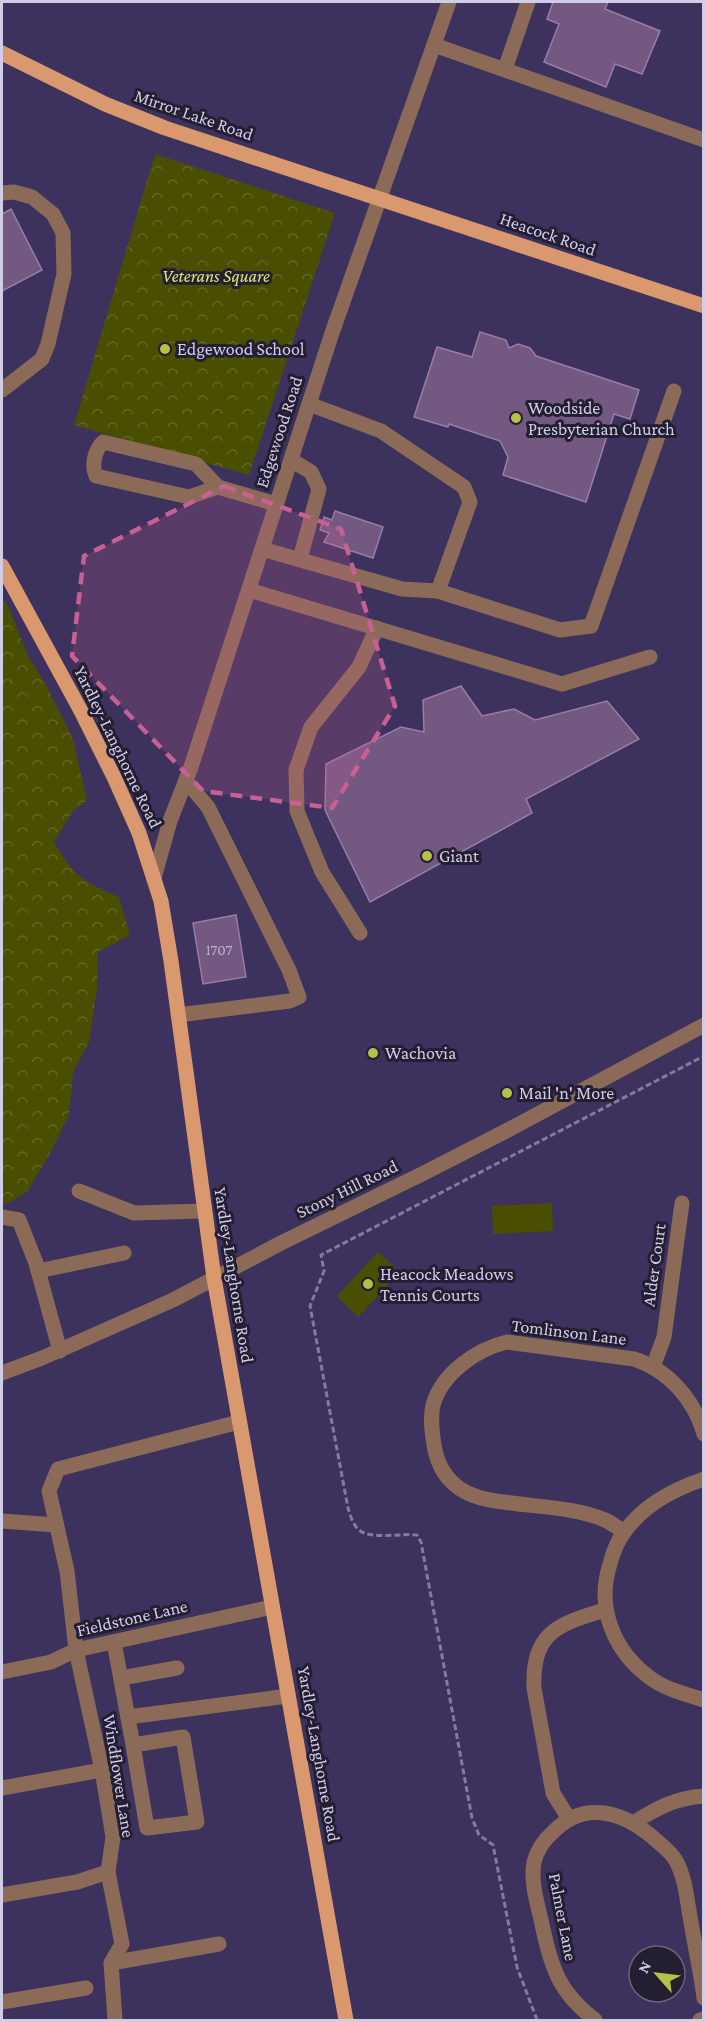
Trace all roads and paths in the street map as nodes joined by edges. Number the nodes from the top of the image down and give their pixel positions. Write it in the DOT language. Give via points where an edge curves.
graph roads {
  1 [pos="449,2"];
  2 [pos="528,2"];
  3 [pos="434,45"];
  4 [pos="2,54"];
  5 [pos="505,69"];
  6 [pos="704,140"];
  7 [pos="2,193"];
  8 [pos="380,198"];
  9 [pos="704,306"];
  10 [pos="3,386"];
  11 [pos="674,391"];
  12 [pos="309,404"];
  13 [pos="291,460"];
  14 [pos="218,487"];
  15 [pos="276,504"];
  16 [pos="262,549"];
  17 [pos="300,559"];
  18 [pos="2,566"];
  19 [pos="249,590"];
  20 [pos="438,591"];
  21 [pos="377,628"];
  22 [pos="650,657"];
  23 [pos="186,781"];
  24 [pos="154,878"];
  25 [pos="360,933"];
  26 [pos="178,1015"];
  27 [pos="704,1025"];
  28 [pos="79,1191"];
  29 [pos="682,1203"];
  30 [pos="203,1211"];
  31 [pos="2,1217"];
  32 [pos="124,1253"];
  33 [pos="38,1271"];
  34 [pos="214,1278"];
  35 [pos="60,1351"];
  36 [pos="653,1366"];
  37 [pos="2,1373"];
  38 [pos="239,1422"];
  39 [pos="704,1434"];
  40 [pos="704,1479"];
  41 [pos="2,1521"];
  42 [pos="56,1525"];
  43 [pos="624,1532"];
  44 [pos="272,1607"];
  45 [pos="605,1610"];
  46 [pos="114,1642"];
  47 [pos="76,1650"];
  48 [pos="177,1668"];
  49 [pos="2,1672"];
  50 [pos="121,1678"];
  51 [pos="288,1696"];
  52 [pos="704,1700"];
  53 [pos="128,1717"];
  54 [pos="133,1745"];
  55 [pos="102,1770"];
  56 [pos="2,1788"];
  57 [pos="704,1796"];
  58 [pos="569,1819"];
  59 [pos="633,1823"];
  60 [pos="108,1872"];
  61 [pos="2,1895"];
  62 [pos="219,1944"];
  63 [pos="111,1963"];
  64 [pos="86,1988"];
  65 [pos="704,1998"];
  66 [pos="2,2002"];
  67 [pos="116,2020"];
  68 [pos="346,2020"];
  69 [pos="596,2020"];
  1 -- 3 [label="street, Edgewood Road"];
  2 -- 5 [label="street"];
  3 -- 5 [label="street"];
  3 -- 8 [label="street, Edgewood Road"];
  4 -- 8 [label="main road, Mirror Lake Road" via="165,128"];
  5 -- 6 [label="street"];
  7 -- 10 [label="street" via="32,197 53,214 63,233 64,274 42,358"];
  8 -- 9 [label="main road, Heacock Road"];
  8 -- 12 [label="street, Edgewood Road"];
  11 -- 20 [label="street" via="591,626 560,630"];
  12 -- 13 [label="street, Edgewood Road"];
  12 -- 20 [label="street" via="381,430 464,487 470,502"];
  13 -- 15 [label="street, Edgewood Road"];
  13 -- 17 [label="street" via="311,472 319,489"];
  14 -- 14 [label="street" via="189,497 96,476 93,469 103,442 196,464"];
  14 -- 15 [label="street"];
  15 -- 16 [label="street, Edgewood Road"];
  16 -- 17 [label="street"];
  16 -- 19 [label="street, Edgewood Road"];
  17 -- 20 [label="street" via="402,589"];
  18 -- 24 [label="main road, Yardley-Langhorne Road" via="114,777"];
  19 -- 21 [label="street"];
  19 -- 23 [label="street, Edgewood Road"];
  21 -- 22 [label="street" via="562,684"];
  21 -- 25 [label="street" via="359,666 312,727 296,770 297,811 322,872"];
  23 -- 24 [label="street, Edgewood Road"];
  23 -- 26 [label="street" via="208,807 299,997"];
  24 -- 26 [label="main road, Yardley-Langhorne Road"];
  26 -- 30 [label="main road, Yardley-Langhorne Road"];
  27 -- 34 [label="street, Stony Hill Road" via="506,1131"];
  28 -- 30 [label="street" via="134,1213"];
  29 -- 36 [label="street, Alder Court" via="664,1336"];
  30 -- 34 [label="main road, Yardley-Langhorne Road"];
  31 -- 33 [label="street" via="19,1220"];
  32 -- 33 [label="street"];
  33 -- 35 [label="street"];
  34 -- 35 [label="street, Stony Hill Road"];
  34 -- 38 [label="main road, Yardley-Langhorne Road"];
  35 -- 37 [label="street, Stony Hill Road"];
  36 -- 39 [label="street, Tomlinson Lane" via="683,1393"];
  36 -- 43 [label="street, Tomlinson Lane" via="634,1359 507,1342 491,1346 464,1363 433,1404 435,1454 442,1470 462,1490 484,1499 590,1514"];
  38 -- 42 [label="street, Windflower Lane" via="58,1469 49,1491"];
  38 -- 44 [label="main road, Yardley-Langhorne Road"];
  40 -- 43 [label="street" via="662,1497"];
  41 -- 42 [label="street"];
  42 -- 47 [label="street, Windflower Lane" via="67,1570"];
  43 -- 45 [label="street" via="607,1573"];
  44 -- 46 [label="street, Fieldstone Lane"];
  44 -- 51 [label="main road, Yardley-Langhorne Road"];
  45 -- 52 [label="street" via="617,1642 648,1677"];
  45 -- 58 [label="street" via="562,1624 545,1641 533,1672 553,1793"];
  46 -- 47 [label="street, Fieldstone Lane"];
  46 -- 50 [label="street"];
  47 -- 49 [label="street, Fieldstone Lane" via="51,1662"];
  47 -- 55 [label="street, Windflower Lane"];
  48 -- 50 [label="street"];
  50 -- 53 [label="street"];
  51 -- 53 [label="street"];
  51 -- 68 [label="main road, Yardley-Langhorne Road"];
  53 -- 54 [label="street"];
  54 -- 54 [label="street" via="147,1828 197,1822 183,1737"];
  55 -- 56 [label="street"];
  55 -- 60 [label="street, Windflower Lane" via="113,1837"];
  57 -- 59 [label="street" via="682,1798"];
  58 -- 59 [label="street, Palmer Lane" via="597,1812"];
  58 -- 69 [label="street, Palmer Lane" via="542,1844 534,1863 534,1884 555,1975 578,2007"];
  59 -- 65 [label="street, Palmer Lane" via="670,1853 680,1869"];
  60 -- 61 [label="street" via="77,1882"];
  60 -- 63 [label="street, Windflower Lane" via="122,1944"];
  62 -- 63 [label="street"];
  63 -- 67 [label="street"];
  64 -- 66 [label="street"];
}
